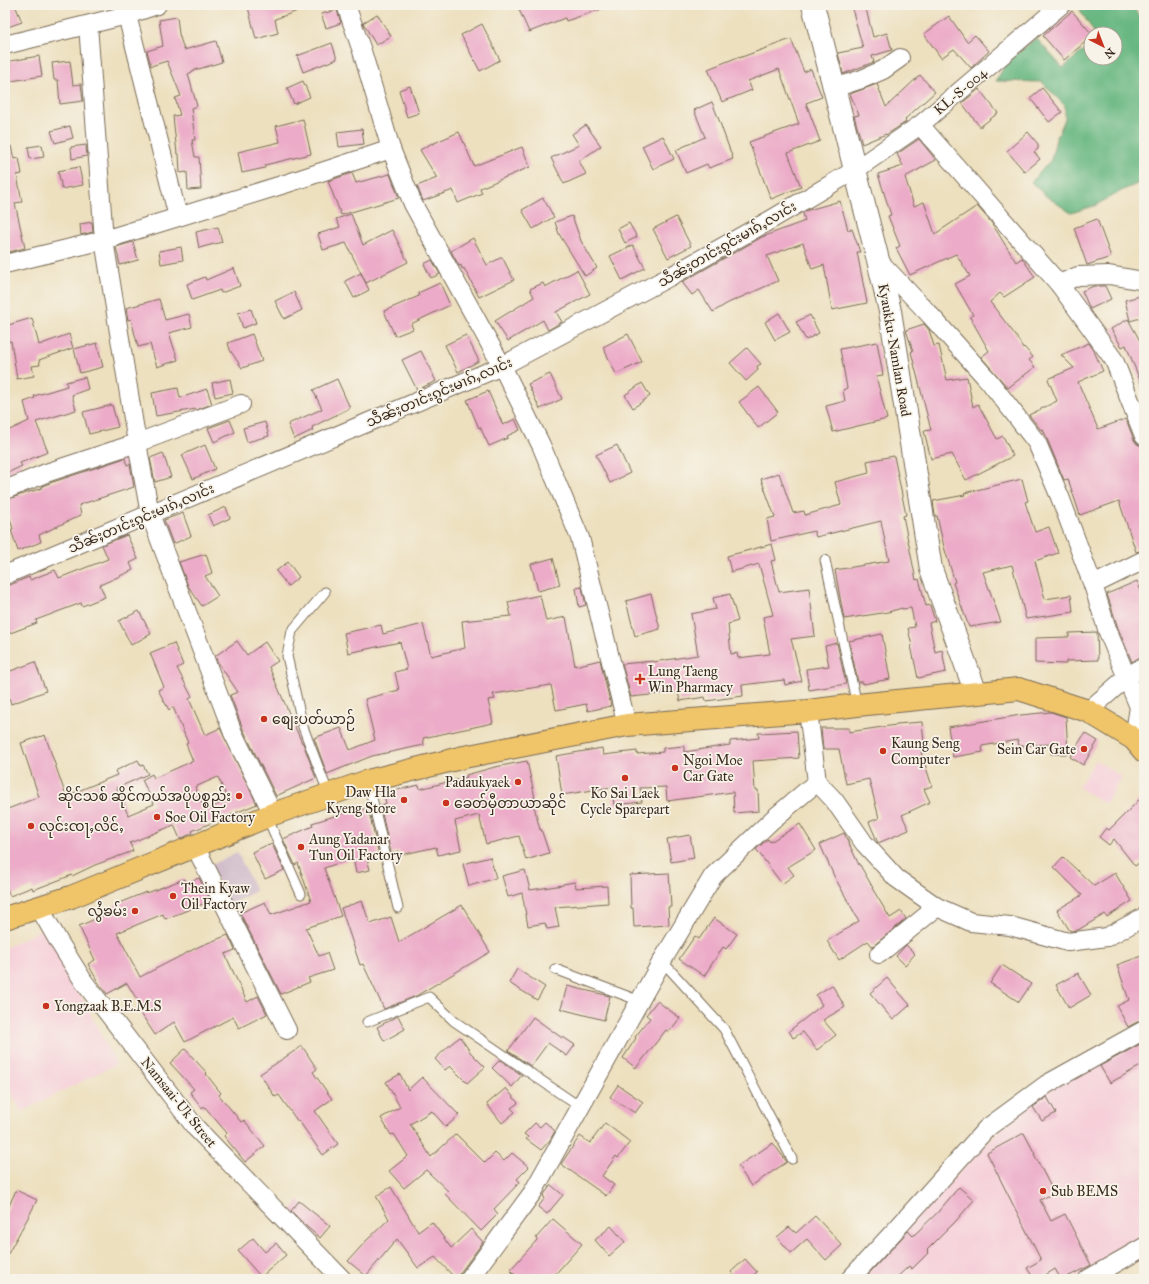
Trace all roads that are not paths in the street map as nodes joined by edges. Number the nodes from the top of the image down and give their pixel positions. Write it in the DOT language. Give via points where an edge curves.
graph roads {
  1 [pos="157,5"];
  2 [pos="346,5"];
  3 [pos="813,5"];
  4 [pos="1061,5"];
  5 [pos="127,15"];
  6 [pos="88,25"];
  7 [pos="5,44"];
  8 [pos="900,58"];
  9 [pos="834,88"];
  10 [pos="920,125"];
  11 [pos="391,149"];
  12 [pos="854,170"];
  13 [pos="178,217"];
  14 [pos="104,240"];
  15 [pos="878,260"];
  16 [pos="5,264"];
  17 [pos="1144,281"];
  18 [pos="1059,284"];
  19 [pos="502,366"];
  20 [pos="241,404"];
  21 [pos="1144,436"];
  22 [pos="137,443"];
  23 [pos="5,490"];
  24 [pos="150,514"];
  25 [pos="825,560"];
  26 [pos="1144,560"];
  27 [pos="5,575"];
  28 [pos="1092,585"];
  29 [pos="324,592"];
  30 [pos="1144,666"];
  31 [pos="1127,678"];
  32 [pos="976,693"];
  33 [pos="857,705"];
  34 [pos="808,711"];
  35 [pos="1088,711"];
  36 [pos="627,725"];
  37 [pos="1139,745"];
  38 [pos="368,781"];
  39 [pos="817,782"];
  40 [pos="329,795"];
  41 [pos="270,816"];
  42 [pos="195,846"];
  43 [pos="301,894"];
  44 [pos="39,907"];
  45 [pos="937,907"];
  46 [pos="398,908"];
  47 [pos="1144,917"];
  48 [pos="5,918"];
  49 [pos="879,954"];
  50 [pos="662,960"];
  51 [pos="555,969"];
  52 [pos="640,1001"];
  53 [pos="367,1022"];
  54 [pos="287,1030"];
  55 [pos="1144,1030"];
  56 [pos="580,1107"];
  57 [pos="792,1159"];
  58 [pos="1144,1247"];
  59 [pos="342,1279"];
  60 [pos="470,1279"];
  61 [pos="850,1279"];
  62 [pos="1088,1279"];
  1 -- 5 [label="street"];
  2 -- 11 [label="street"];
  3 -- 9 [label="street, Kyaukku-Namlan Road"];
  4 -- 10 [label="street, KL-S-004"];
  5 -- 6 [label="street"];
  5 -- 13 [label="street"];
  6 -- 7 [label="street"];
  6 -- 14 [label="street"];
  8 -- 9 [label="street" via="883,70"];
  9 -- 12 [label="street, Kyaukku-Namlan Road"];
  10 -- 12 [label="street, KL-S-004"];
  10 -- 18 [label="street"];
  11 -- 13 [label="street"];
  11 -- 19 [label="street" via="413,204"];
  12 -- 15 [label="street, Kyaukku-Namlan Road"];
  12 -- 19 [label="street, သဵၼ်ႈတၢင်းၵွင်းမၢၵ်ႇလၢင်း" via="671,276"];
  13 -- 14 [label="street"];
  14 -- 16 [label="street"];
  14 -- 22 [label="street"];
  15 -- 28 [label="street" via="989,381 1037,443"];
  15 -- 32 [label="street, Kyaukku-Namlan Road" via="890,311 931,569"];
  17 -- 18 [label="street" via="1109,275 1078,276"];
  18 -- 21 [label="street" via="1114,360"];
  19 -- 24 [label="street, သဵၼ်ႈတၢင်းၵွင်းမၢၵ်ႇလၢင်း"];
  19 -- 36 [label="street" via="541,445 580,538"];
  20 -- 22 [label="street"];
  22 -- 23 [label="street" via="46,473"];
  22 -- 24 [label="street"];
  24 -- 27 [label="street, သဵၼ်ႈတၢင်းၵွင်းမၢၵ်ႇလၢင်း"];
  24 -- 41 [label="street" via="234,733"];
  25 -- 33 [label="lane"];
  26 -- 28 [label="street"];
  28 -- 31 [label="street"];
  29 -- 40 [label="lane" via="292,631 287,656 302,727"];
  30 -- 31 [label="street"];
  31 -- 35 [label="street"];
  31 -- 37 [label="street" via="1139,707"];
  32 -- 33 [label="highway"];
  32 -- 35 [label="highway" via="1019,689"];
  33 -- 34 [label="highway"];
  34 -- 36 [label="highway"];
  34 -- 39 [label="street"];
  35 -- 37 [label="highway"];
  36 -- 38 [label="highway" via="464,757"];
  38 -- 40 [label="highway"];
  38 -- 46 [label="lane"];
  39 -- 45 [label="street" via="834,800 864,843 896,878"];
  39 -- 50 [label="street" via="713,876"];
  40 -- 41 [label="highway"];
  41 -- 42 [label="highway"];
  41 -- 43 [label="lane"];
  42 -- 44 [label="highway" via="71,897"];
  42 -- 54 [label="street"];
  44 -- 48 [label="highway"];
  44 -- 59 [label="street, Namsaai-Uk Street" via="84,982 196,1128"];
  45 -- 47 [label="street" via="971,922 1010,926 1068,942 1107,938"];
  45 -- 49 [label="street"];
  50 -- 52 [label="street"];
  50 -- 57 [label="lane" via="724,1029"];
  51 -- 52 [label="lane"];
  52 -- 56 [label="street"];
  53 -- 56 [label="lane" via="428,997 454,1021"];
  55 -- 61 [label="street" via="1047,1084 988,1128"];
  56 -- 60 [label="street" via="533,1192"];
  58 -- 62 [label="street"];
}
